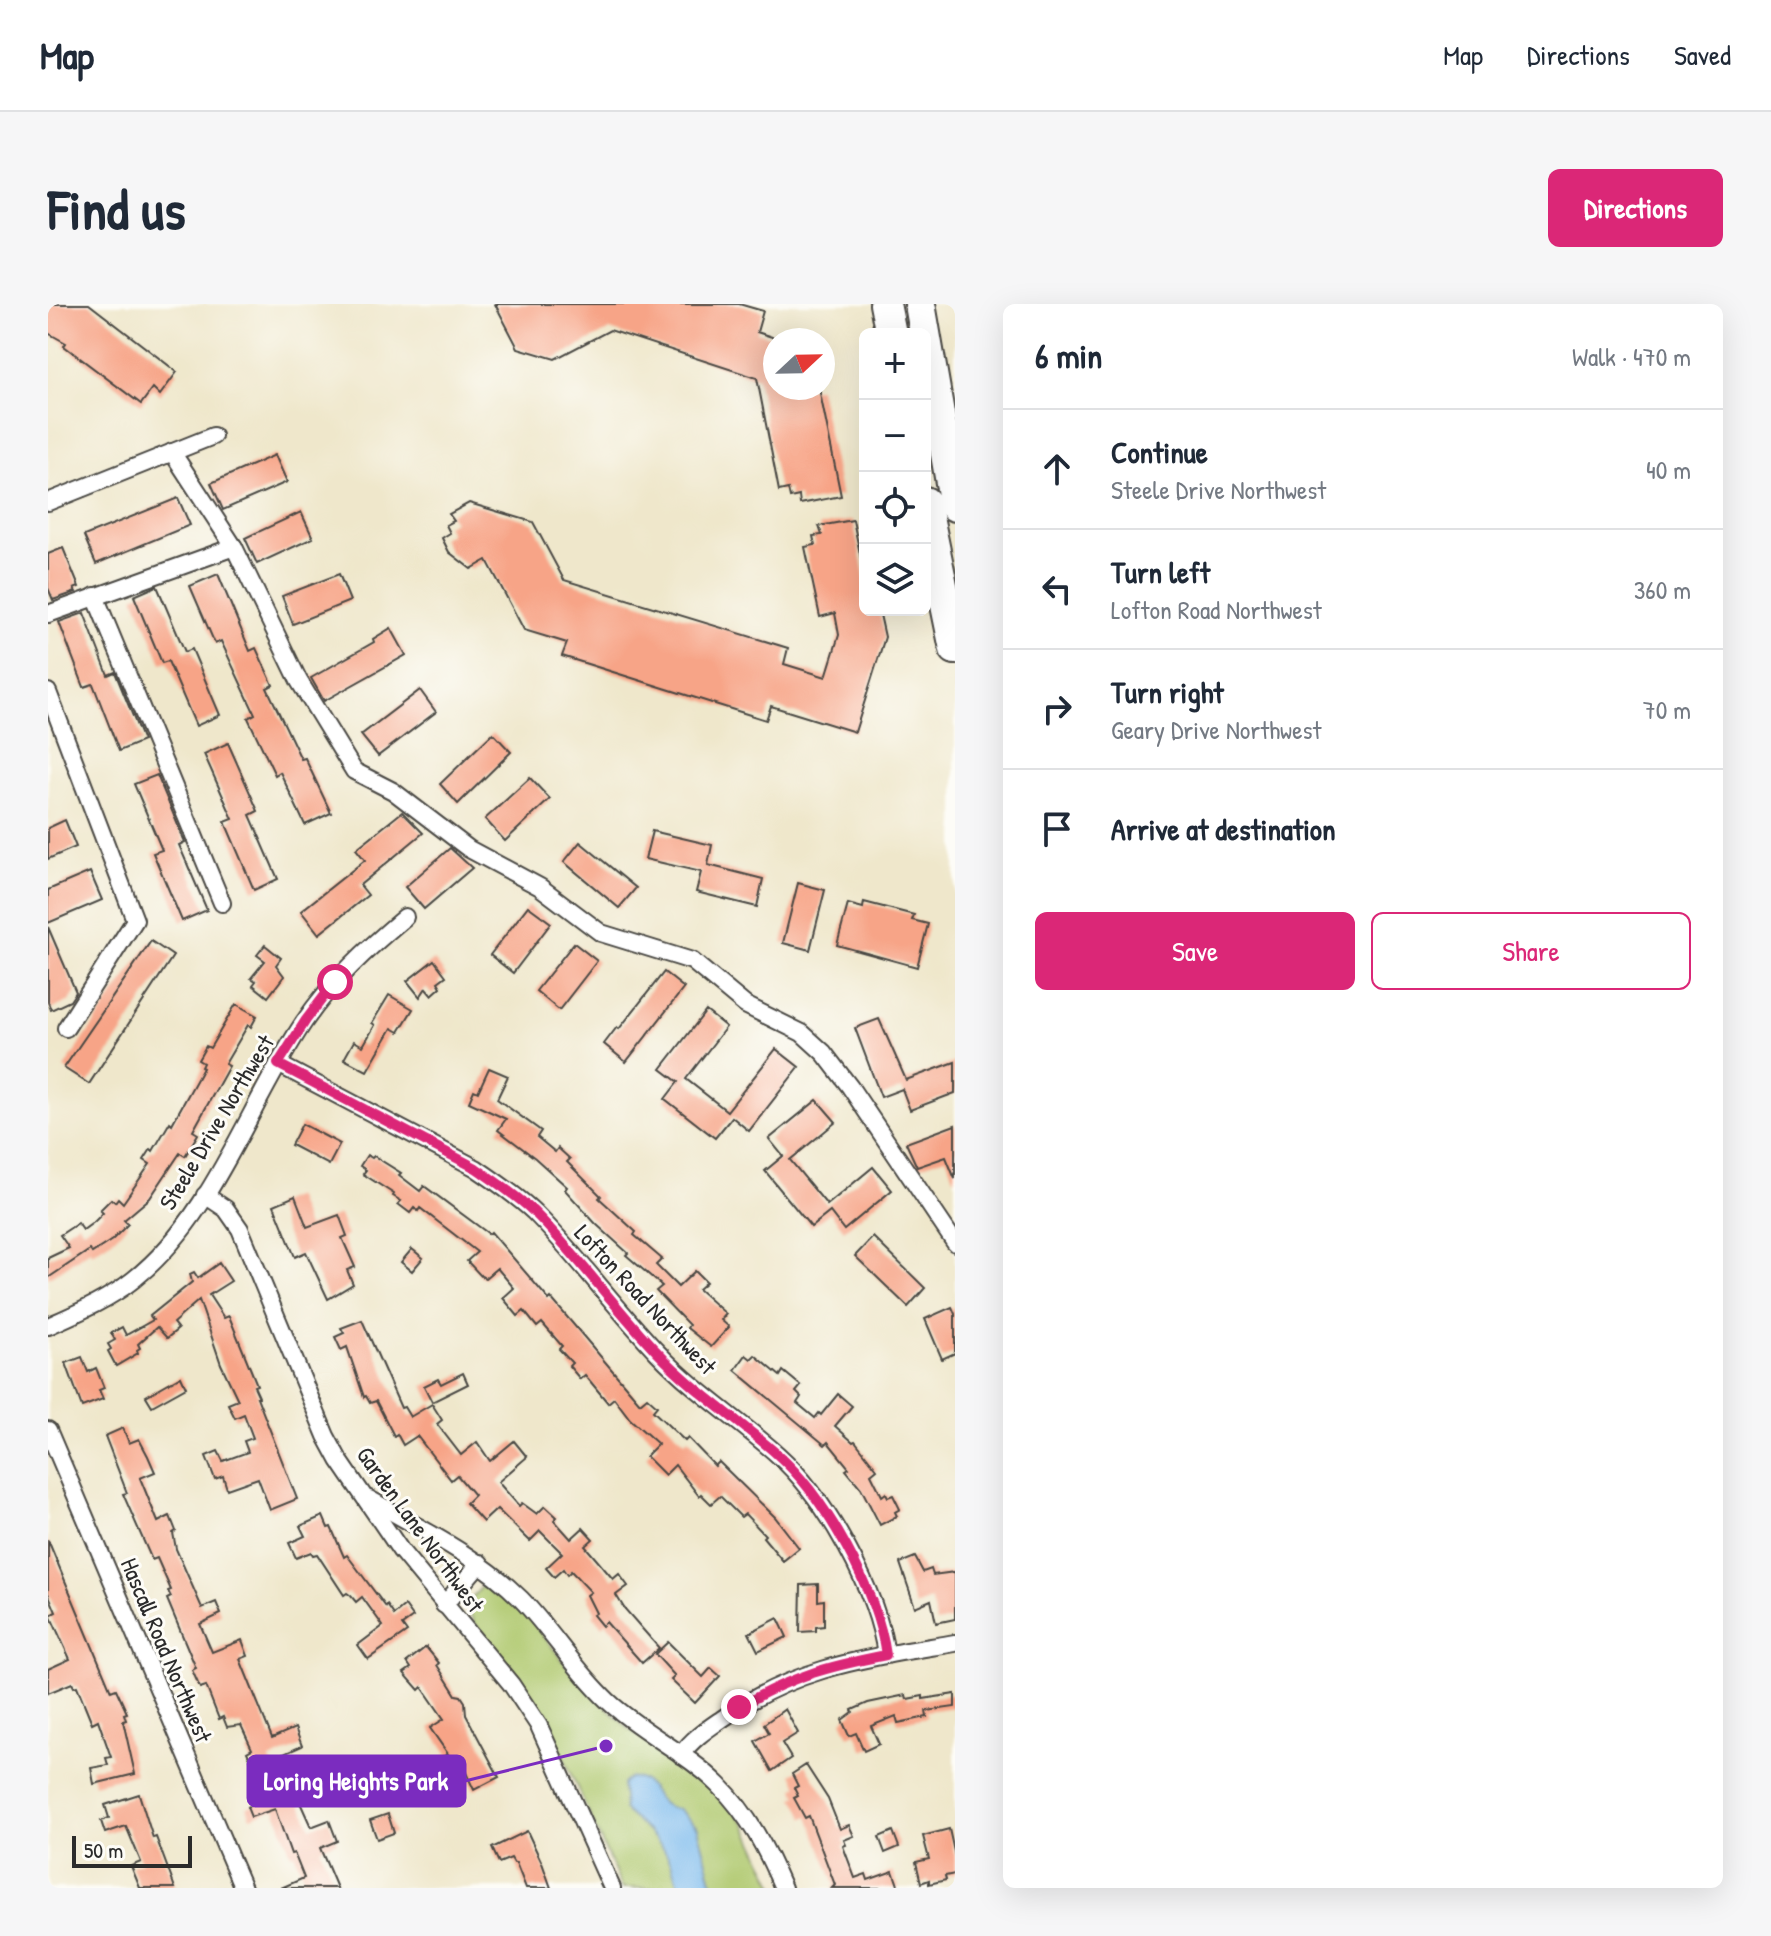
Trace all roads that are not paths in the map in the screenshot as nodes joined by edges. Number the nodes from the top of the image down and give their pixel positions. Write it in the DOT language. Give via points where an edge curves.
graph roads {
  1 [pos="922,317"];
  2 [pos="213,436"];
  3 [pos="172,452"];
  4 [pos="48,502"];
  5 [pos="955,506"];
  6 [pos="931,531"];
  7 [pos="234,547"];
  8 [pos="95,596"];
  9 [pos="48,614"];
  10 [pos="955,649"];
  11 [pos="48,692"];
  12 [pos="222,903"];
  13 [pos="405,917"];
  14 [pos="66,1028"];
  15 [pos="278,1064"];
  16 [pos="205,1195"];
  17 [pos="955,1243"];
  18 [pos="48,1326"];
  19 [pos="48,1430"];
  20 [pos="363,1496"];
  21 [pos="480,1563"];
  22 [pos="444,1605"];
  23 [pos="955,1643"];
  24 [pos="886,1655"];
  25 [pos="681,1755"];
  26 [pos="243,1888"];
  27 [pos="612,1888"];
  28 [pos="783,1888"];
  1 -- 5 [label="highway"];
  2 -- 3 [label="street"];
  3 -- 4 [label="street"];
  3 -- 7 [label="street"];
  6 -- 10 [label="highway"];
  7 -- 8 [label="street"];
  7 -- 17 [label="street" via="299,681 354,771 393,791 469,849 540,887 601,933 692,961 745,1005 802,1033 850,1087"];
  8 -- 9 [label="street"];
  8 -- 12 [label="street"];
  11 -- 14 [label="street" via="135,920"];
  13 -- 15 [label="street, Steele Drive Northwest" via="335,982"];
  15 -- 16 [label="street, Steele Drive Northwest"];
  15 -- 24 [label="street, Lofton Road Northwest" via="476,1168 534,1212 668,1364 806,1484 852,1557 883,1630"];
  16 -- 18 [label="street, Steele Drive Northwest" via="168,1247 131,1282"];
  16 -- 20 [label="street, Garden Lane Northwest" via="226,1209 240,1229 326,1436"];
  19 -- 26 [label="street, Hascall Road Northwest"];
  20 -- 21 [label="street"];
  20 -- 22 [label="street, Garden Lane Northwest"];
  21 -- 22 [label="street"];
  21 -- 25 [label="street" via="522,1600 607,1700"];
  22 -- 27 [label="street, Garden Lane Northwest" via="539,1726"];
  23 -- 24 [label="street"];
  24 -- 25 [label="street" via="825,1667 772,1688 697,1736"];
  25 -- 28 [label="street" via="720,1786 750,1821"];
}
